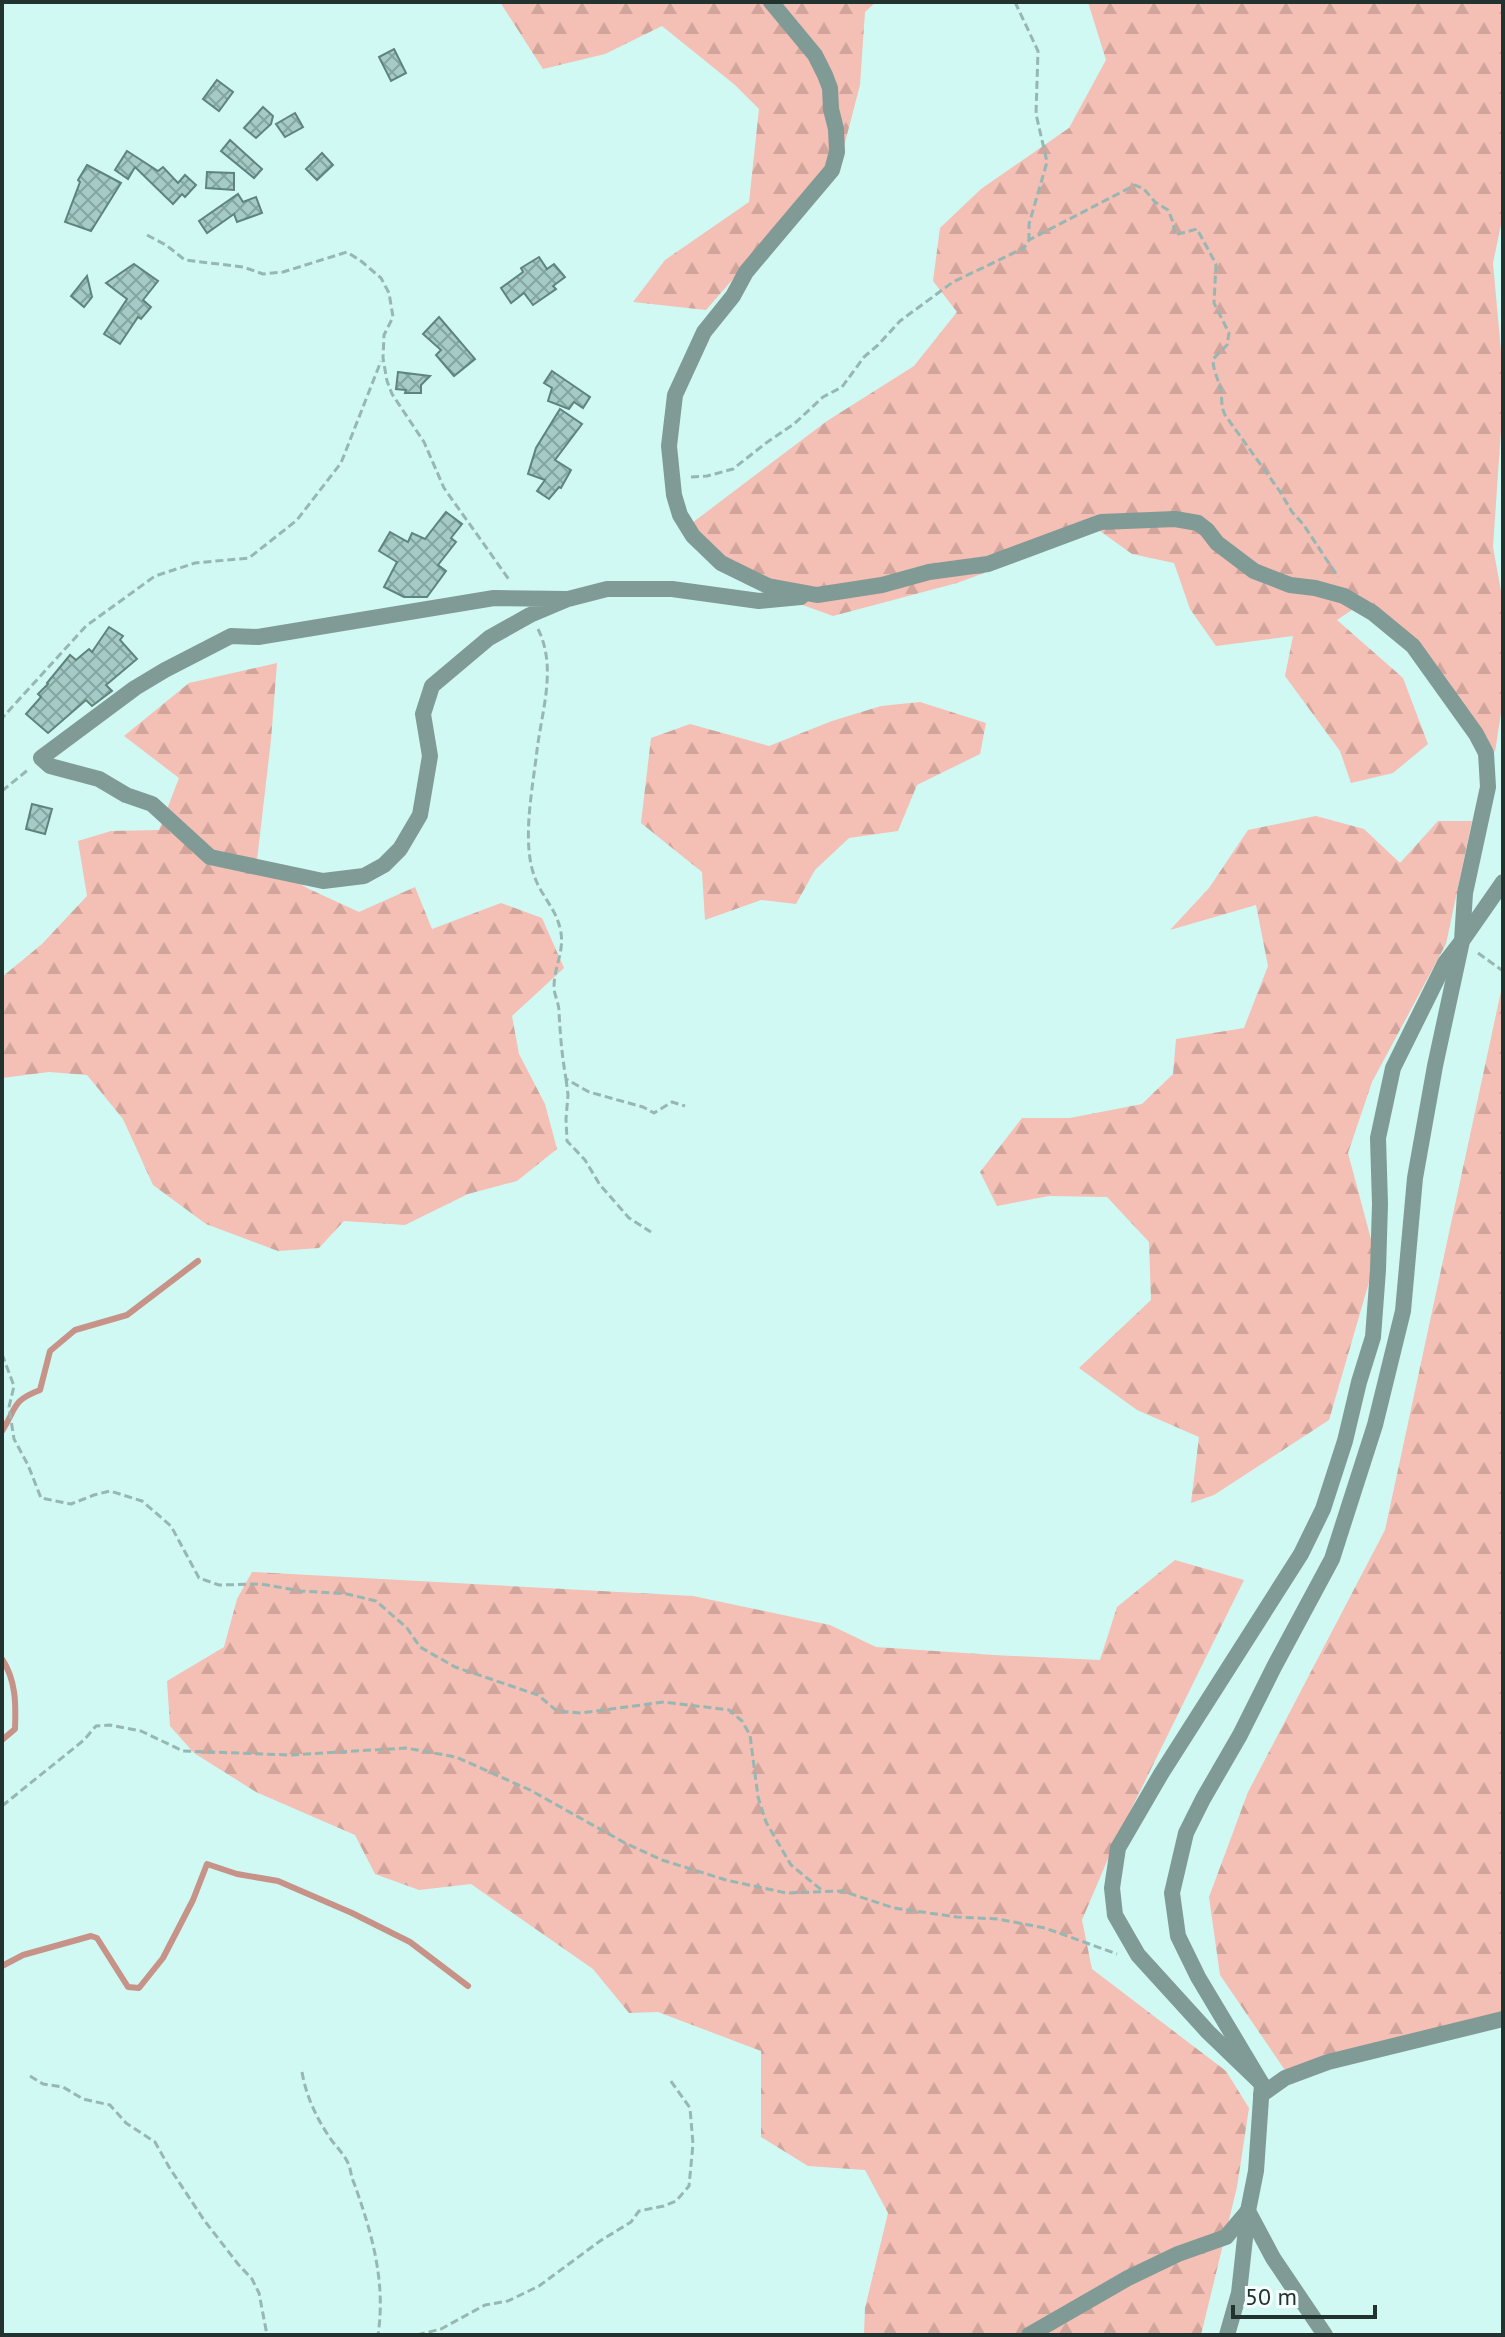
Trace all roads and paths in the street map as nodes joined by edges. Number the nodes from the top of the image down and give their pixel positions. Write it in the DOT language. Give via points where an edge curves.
graph roads {
  1 [pos="771,2"];
  2 [pos="1015,2"];
  3 [pos="147,235"];
  4 [pos="1029,240"];
  5 [pos="383,358"];
  6 [pos="673,485"];
  7 [pos="817,595"];
  8 [pos="1344,596"];
  9 [pos="524,598"];
  10 [pos="568,599"];
  11 [pos="530,615"];
  12 [pos="2,722"];
  13 [pos="41,758"];
  14 [pos="2,791"];
  15 [pos="1503,882"];
  16 [pos="1462,941"];
  17 [pos="1503,971"];
  18 [pos="566,1079"];
  19 [pos="685,1106"];
  20 [pos="651,1232"];
  21 [pos="2,1354"];
  22 [pos="2,1806"];
  23 [pos="824,1892"];
  24 [pos="1150,1969"];
  25 [pos="1503,2019"];
  26 [pos="302,2072"];
  27 [pos="30,2076"];
  28 [pos="670,2080"];
  29 [pos="1261,2089"];
  30 [pos="1248,2211"];
  31 [pos="267,2335"];
  32 [pos="378,2335"];
  33 [pos="417,2335"];
  34 [pos="1029,2335"];
  35 [pos="1227,2335"];
  36 [pos="1325,2335"];
  1 -- 6 [label="street" via="825,75 837,152 832,170 746,272 704,332 675,395 669,446"];
  2 -- 4 [label="path" via="1038,51 1036,114 1047,162"];
  3 -- 5 [label="path" via="185,260 263,274 347,252 381,278 389,293 393,317 384,335"];
  4 -- 6 [label="path" via="1024,248 953,282 900,321 842,387 733,469 682,478"];
  4 -- 8 [label="path" via="1135,185 1168,210 1175,235 1197,229 1216,264 1214,303 1229,333 1227,345 1213,359 1220,404 1338,577"];
  5 -- 9 [label="path" via="392,394 424,442 444,488"];
  5 -- 12 [label="path" via="341,463 297,520 249,558 195,563 155,576 86,626"];
  6 -- 7 [label="street" via="680,515 721,563 768,586"];
  7 -- 8 [label="street" via="988,564 1101,522 1175,519 1198,523 1239,561 1276,581"];
  7 -- 10 [label="street" via="759,601 633,588"];
  8 -- 16 [label="street" via="1413,646 1486,753 1488,787 1465,893"];
  9 -- 10 [label="street"];
  9 -- 13 [label="street" via="494,598 258,637 231,636 135,688"];
  10 -- 11 [label="street"];
  11 -- 13 [label="street" via="489,638 432,686 423,714 430,756 420,815 400,849 364,876 323,881 210,857 152,804"];
  11 -- 18 [label="path" via="548,664 529,858 561,930 554,987"];
  13 -- 14 [label="path"];
  15 -- 16 [label="street"];
  16 -- 17 [label="path"];
  16 -- 24 [label="street" via="1438,975 1393,1068 1378,1138 1373,1337 1323,1509 1301,1554 1118,1848 1112,1888 1115,1915"];
  16 -- 29 [label="street" via="1415,1178 1403,1311 1375,1425 1332,1559 1186,1833 1172,1893 1184,1950"];
  18 -- 19 [label="path" via="654,1113 672,1102"];
  18 -- 20 [label="path" via="567,1141 629,1218"];
  21 -- 23 [label="path" via="14,1386 9,1407 14,1439 41,1498 71,1504 110,1491 142,1501 171,1526 199,1578 219,1585 261,1584 376,1601 420,1647 455,1667 538,1695 557,1711 581,1713 664,1702 729,1710 750,1735 766,1822 791,1865"];
  22 -- 23 [label="path" via="96,1726 141,1731 183,1751 290,1755 406,1748 475,1764 662,1860 786,1893"];
  23 -- 24 [label="path" via="842,1891 894,1908 1045,1928"];
  24 -- 29 [label="street"];
  25 -- 29 [label="street" via="1328,2062"];
  26 -- 32 [label="path" via="312,2107 350,2167 366,2217 380,2278"];
  27 -- 31 [label="path" via="110,2105 155,2142 204,2220 252,2279"];
  28 -- 33 [label="path" via="690,2108 693,2144 689,2186 676,2201 639,2211 539,2286"];
  29 -- 30 [label="street"];
  30 -- 34 [label="street" via="1226,2237 1128,2278"];
  30 -- 35 [label="street" via="1239,2293"];
  30 -- 36 [label="street"];
}
